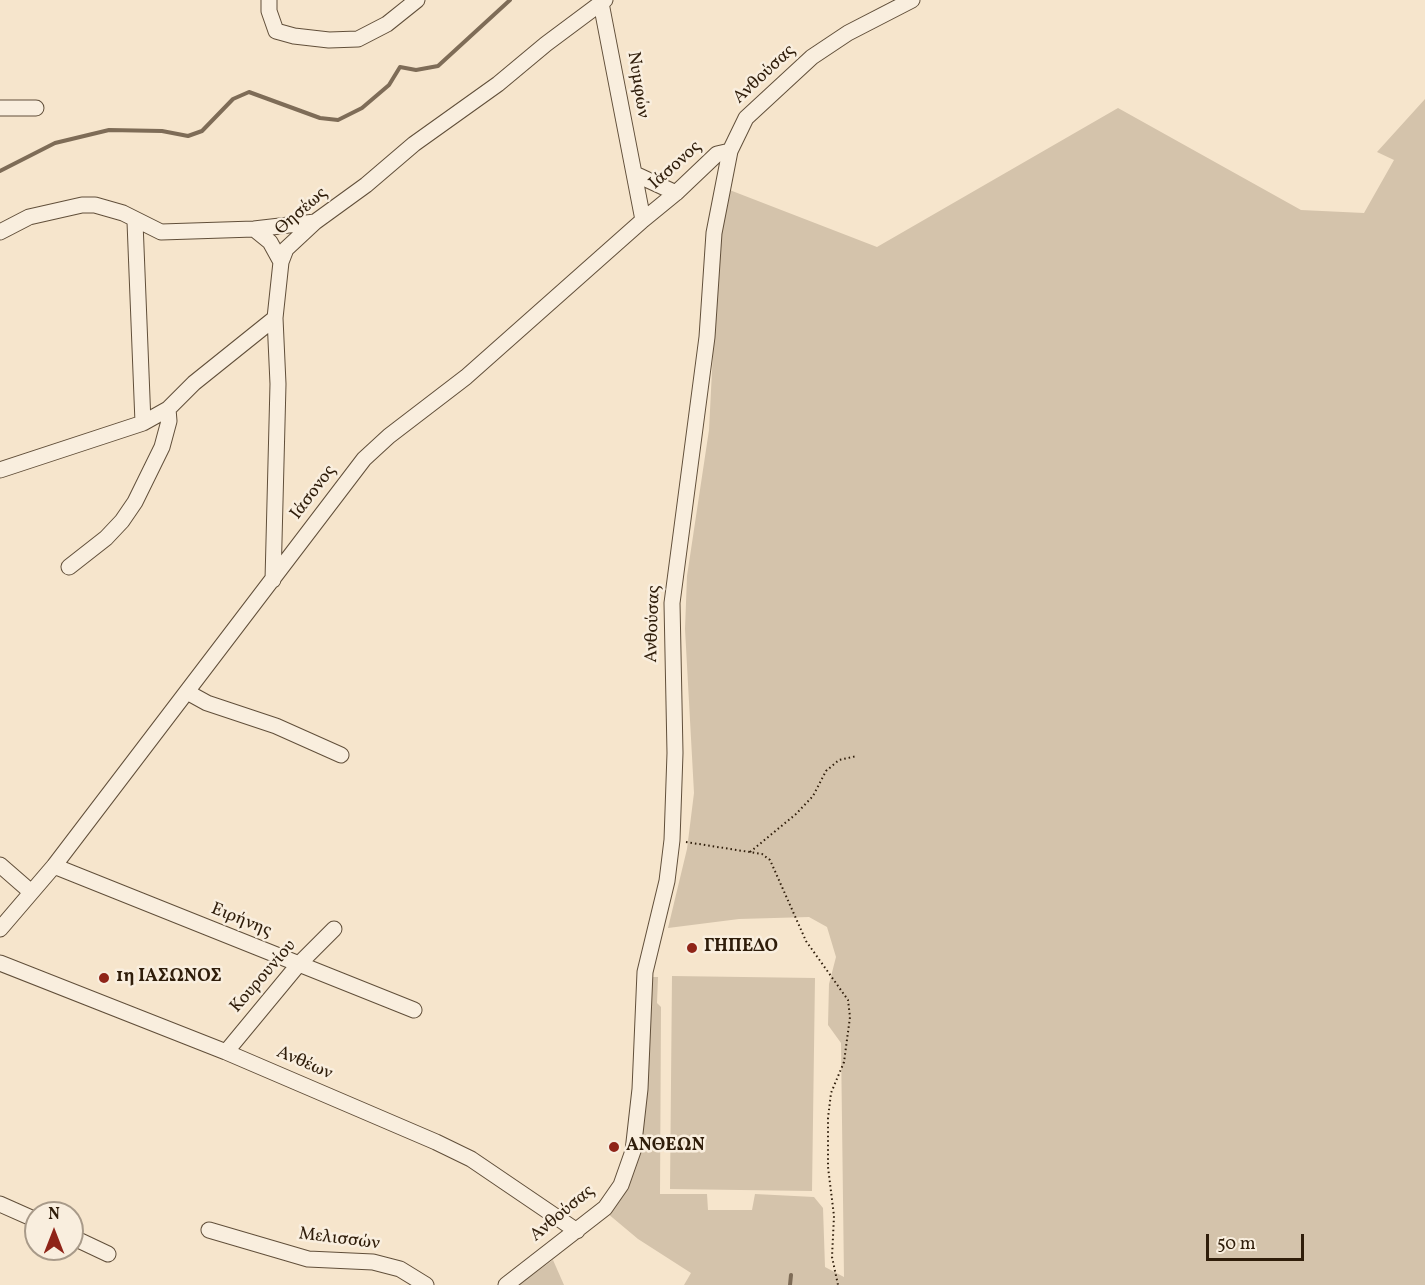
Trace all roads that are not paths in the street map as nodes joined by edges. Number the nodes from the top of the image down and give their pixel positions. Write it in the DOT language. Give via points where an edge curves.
graph roads {
  1 [pos="269,0"];
  2 [pos="417,0"];
  3 [pos="912,0"];
  4 [pos="603,1"];
  5 [pos="0,108"];
  6 [pos="36,108"];
  7 [pos="730,151"];
  8 [pos="635,174"];
  9 [pos="676,194"];
  10 [pos="643,219"];
  11 [pos="135,222"];
  12 [pos="315,222"];
  13 [pos="254,229"];
  14 [pos="0,232"];
  15 [pos="281,262"];
  16 [pos="275,318"];
  17 [pos="168,409"];
  18 [pos="144,423"];
  19 [pos="0,470"];
  20 [pos="69,567"];
  21 [pos="273,580"];
  22 [pos="188,692"];
  23 [pos="341,755"];
  24 [pos="0,865"];
  25 [pos="54,866"];
  26 [pos="31,892"];
  27 [pos="0,929"];
  28 [pos="334,929"];
  29 [pos="0,963"];
  30 [pos="298,965"];
  31 [pos="414,1010"];
  32 [pos="226,1052"];
  33 [pos="0,1204"];
  34 [pos="24,1215"];
  35 [pos="209,1230"];
  36 [pos="577,1231"];
  37 [pos="84,1243"];
  38 [pos="108,1254"];
  39 [pos="426,1285"];
  40 [pos="506,1285"];
  1 -- 2 [label="street" via="276,31 329,40 358,39 387,24"];
  3 -- 7 [label="street, Ανθούσας" via="848,33 812,57 746,118"];
  4 -- 8 [label="street, Νυμφών"];
  4 -- 12 [label="street, Θησέως"];
  5 -- 6 [label="street"];
  7 -- 9 [label="street, Ιάσονος" via="717,154"];
  7 -- 36 [label="street, Ανθούσας" via="714,233 701,383 672,603 672,840 667,881 645,972 633,1150 628,1171 613,1197"];
  8 -- 9 [label="street"];
  8 -- 10 [label="street, Νυμφών"];
  9 -- 10 [label="street, Ιάσονος"];
  10 -- 21 [label="street, Ιάσονος" via="466,377 364,459"];
  11 -- 13 [label="street" via="161,232"];
  11 -- 14 [label="street" via="123,213 82,205 29,217"];
  11 -- 18 [label="street"];
  12 -- 13 [label="street"];
  12 -- 15 [label="street, Θησέως" via="286,249"];
  13 -- 15 [label="street" via="270,242"];
  15 -- 16 [label="street, Θησέως"];
  16 -- 17 [label="street"];
  16 -- 21 [label="street, Θησέως" via="278,384"];
  17 -- 18 [label="street"];
  17 -- 20 [label="street" via="162,447 135,502 106,538"];
  18 -- 19 [label="street"];
  21 -- 22 [label="street, Ιάσονος"];
  22 -- 23 [label="street"];
  22 -- 25 [label="street, Ιάσονος"];
  24 -- 26 [label="street"];
  25 -- 26 [label="street, Ιάσονος"];
  25 -- 30 [label="street, Ειρήνης"];
  26 -- 27 [label="street, Ιάσονος"];
  28 -- 30 [label="street, Κουρουνίου"];
  29 -- 32 [label="street, Ανθέων"];
  30 -- 31 [label="street, Ειρήνης"];
  30 -- 32 [label="street, Κουρουνίου"];
  32 -- 36 [label="street, Ανθέων" via="471,1159"];
  33 -- 34 [label="street"];
  35 -- 39 [label="street, Μελισσών" via="308,1259 373,1263 400,1269"];
  36 -- 40 [label="street, Ανθούσας"];
  37 -- 38 [label="street"];
}
